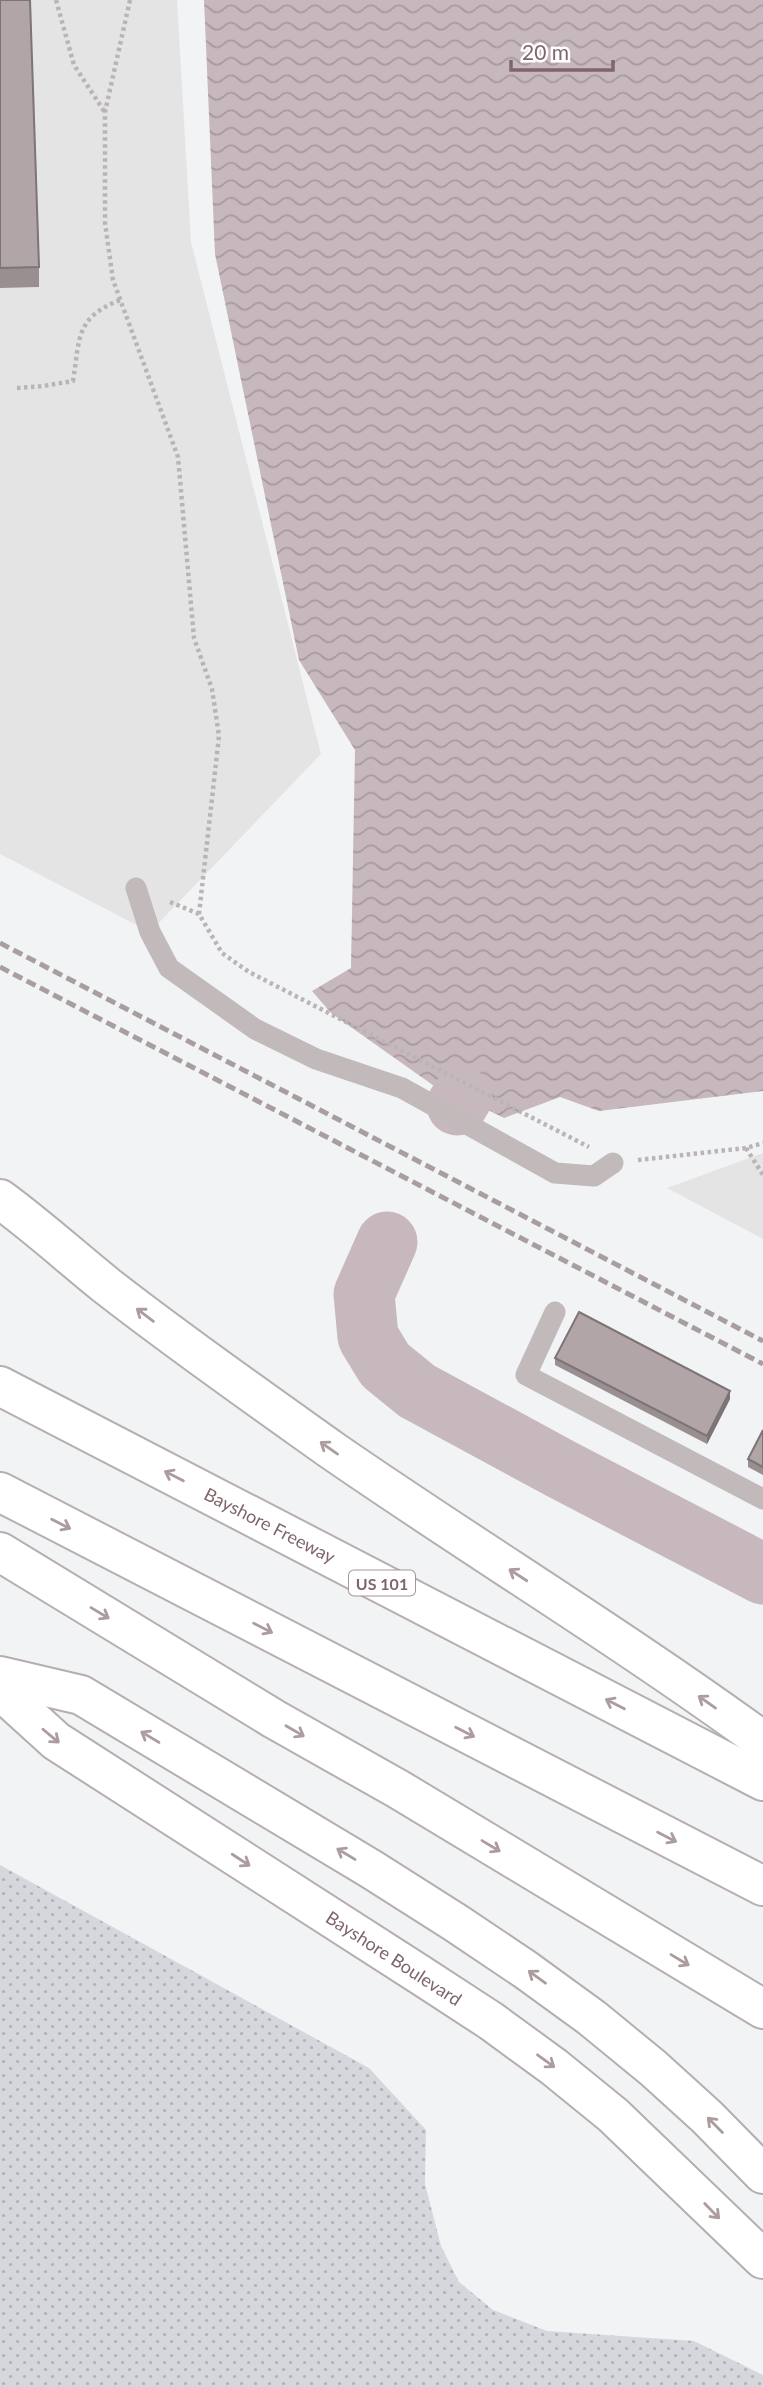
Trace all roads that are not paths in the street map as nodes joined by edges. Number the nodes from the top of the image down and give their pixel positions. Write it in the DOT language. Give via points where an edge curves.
graph roads {
  1 [pos="136,888"];
  2 [pos="613,1163"];
  3 [pos="0,1199"];
  4 [pos="555,1312"];
  5 [pos="0,1386"];
  6 [pos="0,1492"];
  7 [pos="763,1499"];
  8 [pos="0,1552"];
  9 [pos="0,1676"];
  10 [pos="0,1690"];
  11 [pos="763,1741"];
  12 [pos="763,1781"];
  13 [pos="763,1886"];
  14 [pos="763,2009"];
  15 [pos="763,2174"];
  16 [pos="763,2259"];
  1 -- 2 [label="lane" via="150,932 169,968 255,1029 316,1059 402,1088 555,1173 594,1177"];
  11 -- 3 [label="main road, one-way" via="330,1449 178,1340"];
  4 -- 7 [label="lane" via="526,1375"];
  12 -- 5 [label="main road, Bayshore Freeway / US 101, one-way"];
  6 -- 13 [label="main road, one-way"];
  8 -- 14 [label="main road, one-way"];
  15 -- 9 [label="main road, one-way" via="653,2068 581,2010 456,1923 80,1695"];
  10 -- 16 [label="main road, Bayshore Boulevard, one-way" via="56,1741 434,1983 554,2067 654,2152"];
}
